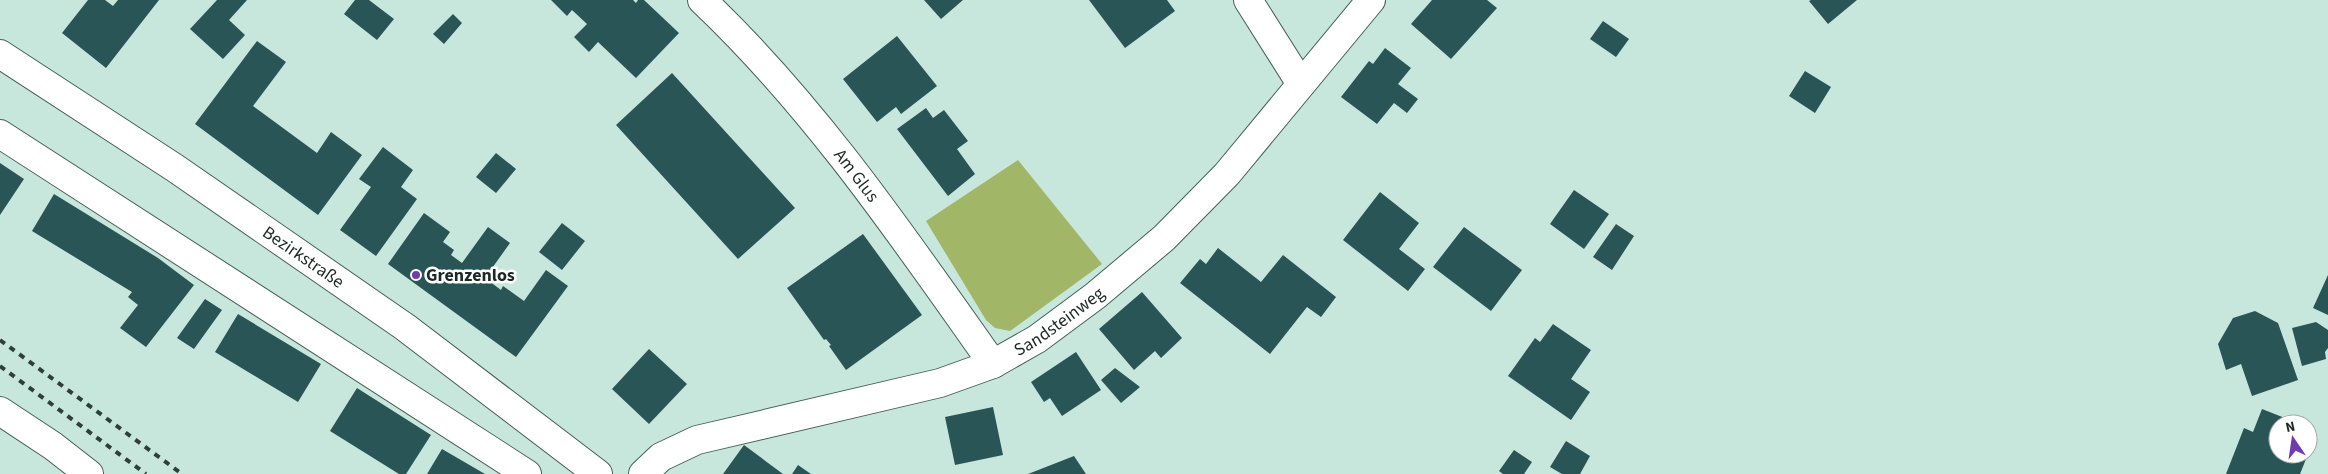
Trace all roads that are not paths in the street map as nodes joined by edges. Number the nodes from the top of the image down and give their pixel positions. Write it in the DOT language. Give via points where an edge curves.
graph roads {
  1 [pos="702,0"];
  2 [pos="1248,0"];
  3 [pos="1371,0"];
  4 [pos="0,54"];
  5 [pos="1302,84"];
  6 [pos="0,134"];
  7 [pos="993,364"];
  8 [pos="0,411"];
  9 [pos="89,474"];
  10 [pos="527,474"];
  11 [pos="598,474"];
  12 [pos="642,474"];
  1 -- 7 [label="street, Am Glus" via="804,107 894,225"];
  2 -- 5 [label="street"];
  3 -- 5 [label="street, Sandsteinweg"];
  4 -- 11 [label="street, Bezirkstraße" via="175,168 405,327"];
  5 -- 7 [label="street, Sandsteinweg" via="1227,174 1164,238 1037,339"];
  6 -- 10 [label="street"];
  7 -- 12 [label="street, Sandsteinweg" via="940,383 697,440 661,457"];
  8 -- 9 [label="street"];
}
